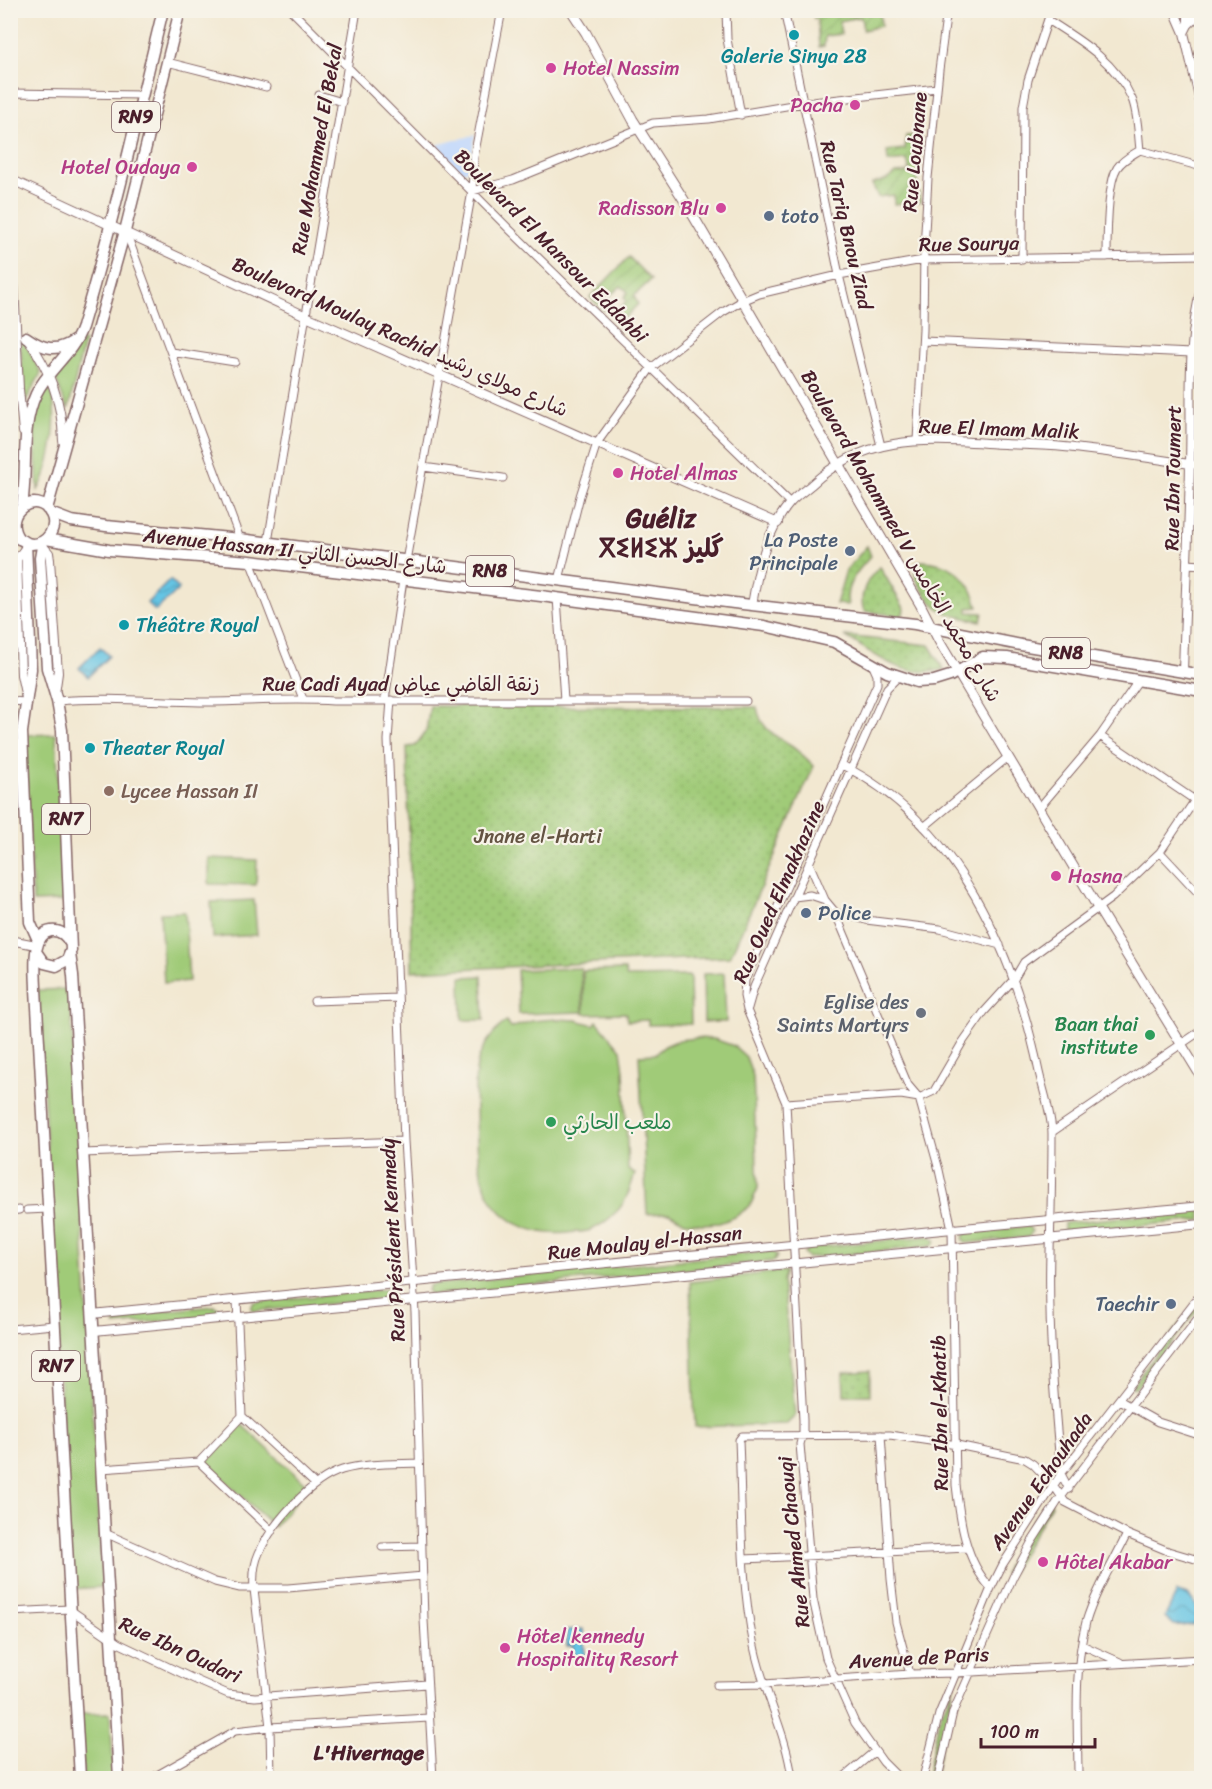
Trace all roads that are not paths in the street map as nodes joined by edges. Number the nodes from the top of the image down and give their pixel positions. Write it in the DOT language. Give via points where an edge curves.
graph roads {
  1 [pos="163,10"];
  2 [pos="180,10"];
  3 [pos="291,10"];
  4 [pos="357,10"];
  5 [pos="502,10"];
  6 [pos="571,10"];
  7 [pos="726,10"];
  8 [pos="784,10"];
  9 [pos="947,10"];
  10 [pos="1051,10"];
  11 [pos="1174,10"];
  12 [pos="1188,10"];
  13 [pos="1202,11"];
  14 [pos="1048,20"];
  15 [pos="1186,29"];
  16 [pos="167,62"];
  17 [pos="348,69"];
  18 [pos="266,87"];
  19 [pos="937,88"];
  20 [pos="10,93"];
  21 [pos="142,95"];
  22 [pos="319,95"];
  23 [pos="342,102"];
  24 [pos="804,103"];
  25 [pos="1202,110"];
  26 [pos="741,115"];
  27 [pos="639,129"];
  28 [pos="1140,150"];
  29 [pos="1202,167"];
  30 [pos="10,179"];
  31 [pos="472,190"];
  32 [pos="10,199"];
  33 [pos="110,224"];
  34 [pos="125,231"];
  35 [pos="1202,255"];
  36 [pos="1107,257"];
  37 [pos="923,260"];
  38 [pos="1022,260"];
  39 [pos="839,275"];
  40 [pos="1202,285"];
  41 [pos="742,301"];
  42 [pos="306,316"];
  43 [pos="17,327"];
  44 [pos="26,337"];
  45 [pos="78,338"];
  46 [pos="923,341"];
  47 [pos="171,352"];
  48 [pos="1191,353"];
  49 [pos="235,362"];
  50 [pos="651,368"];
  51 [pos="49,374"];
  52 [pos="438,374"];
  53 [pos="917,441"];
  54 [pos="597,442"];
  55 [pos="881,446"];
  56 [pos="64,448"];
  57 [pos="25,452"];
  58 [pos="838,464"];
  59 [pos="1190,464"];
  60 [pos="423,466"];
  61 [pos="1202,466"];
  62 [pos="503,478"];
  63 [pos="790,503"];
  64 [pos="17,508"];
  65 [pos="48,511"];
  66 [pos="778,523"];
  67 [pos="240,539"];
  68 [pos="20,540"];
  69 [pos="44,542"];
  70 [pos="268,542"];
  71 [pos="250,561"];
  72 [pos="406,561"];
  73 [pos="1187,564"];
  74 [pos="1202,565"];
  75 [pos="403,580"];
  76 [pos="559,580"];
  77 [pos="557,598"];
  78 [pos="752,605"];
  79 [pos="931,627"];
  80 [pos="872,663"];
  81 [pos="958,672"];
  82 [pos="1183,672"];
  83 [pos="1202,675"];
  84 [pos="898,677"];
  85 [pos="1138,681"];
  86 [pos="1202,691"];
  87 [pos="56,698"];
  88 [pos="303,699"];
  89 [pos="26,700"];
  90 [pos="388,700"];
  91 [pos="564,700"];
  92 [pos="746,700"];
  93 [pos="10,701"];
  94 [pos="1100,736"];
  95 [pos="1008,757"];
  96 [pos="842,765"];
  97 [pos="850,770"];
  98 [pos="1202,787"];
  99 [pos="1198,803"];
  100 [pos="1039,808"];
  101 [pos="924,827"];
  102 [pos="1160,852"];
  103 [pos="809,863"];
  104 [pos="794,897"];
  105 [pos="1202,897"];
  106 [pos="825,900"];
  107 [pos="1098,908"];
  108 [pos="834,912"];
  109 [pos="10,940"];
  110 [pos="1000,945"];
  111 [pos="37,946"];
  112 [pos="70,949"];
  113 [pos="1014,979"];
  114 [pos="398,998"];
  115 [pos="314,1001"];
  116 [pos="747,1010"];
  117 [pos="1202,1030"];
  118 [pos="1182,1045"];
  119 [pos="1202,1078"];
  120 [pos="919,1098"];
  121 [pos="786,1103"];
  122 [pos="1052,1132"];
  123 [pos="404,1141"];
  124 [pos="83,1153"];
  125 [pos="1202,1206"];
  126 [pos="48,1209"];
  127 [pos="10,1210"];
  128 [pos="1052,1220"];
  129 [pos="1202,1224"];
  130 [pos="952,1229"];
  131 [pos="1050,1239"];
  132 [pos="794,1245"];
  133 [pos="953,1249"];
  134 [pos="795,1263"];
  135 [pos="413,1282"];
  136 [pos="1202,1292"];
  137 [pos="237,1300"];
  138 [pos="414,1300"];
  139 [pos="1202,1313"];
  140 [pos="93,1314"];
  141 [pos="239,1317"];
  142 [pos="54,1324"];
  143 [pos="10,1329"];
  144 [pos="93,1331"];
  145 [pos="1119,1400"];
  146 [pos="1130,1407"];
  147 [pos="242,1416"];
  148 [pos="803,1434"];
  149 [pos="881,1435"];
  150 [pos="1202,1436"];
  151 [pos="957,1445"];
  152 [pos="199,1462"];
  153 [pos="419,1463"];
  154 [pos="101,1469"];
  155 [pos="1061,1474"];
  156 [pos="315,1484"];
  157 [pos="1053,1486"];
  158 [pos="1069,1489"];
  159 [pos="1062,1499"];
  160 [pos="272,1531"];
  161 [pos="105,1533"];
  162 [pos="1127,1534"];
  163 [pos="422,1546"];
  164 [pos="382,1547"];
  165 [pos="968,1548"];
  166 [pos="890,1552"];
  167 [pos="809,1555"];
  168 [pos="744,1559"];
  169 [pos="1202,1561"];
  170 [pos="423,1576"];
  171 [pos="991,1588"];
  172 [pos="254,1589"];
  173 [pos="69,1609"];
  174 [pos="10,1612"];
  175 [pos="111,1638"];
  176 [pos="1082,1645"];
  177 [pos="1202,1659"];
  178 [pos="1122,1663"];
  179 [pos="1078,1666"];
  180 [pos="971,1672"];
  181 [pos="956,1673"];
  182 [pos="910,1674"];
  183 [pos="834,1679"];
  184 [pos="427,1684"];
  185 [pos="764,1684"];
  186 [pos="717,1685"];
  187 [pos="265,1697"];
  188 [pos="429,1718"];
  189 [pos="270,1727"];
  190 [pos="875,1751"];
  191 [pos="80,1779"];
  192 [pos="119,1779"];
  193 [pos="152,1779"];
  194 [pos="271,1779"];
  195 [pos="433,1779"];
  196 [pos="792,1779"];
  197 [pos="843,1779"];
  198 [pos="899,1779"];
  199 [pos="923,1779"];
  200 [pos="938,1779"];
  201 [pos="1078,1779"];
  1 -- 21 [label="main road, RN9"];
  2 -- 16 [label="main road, RN9"];
  3 -- 17 [label="street, Boulevard El Mansour Eddahbi"];
  4 -- 17 [label="street, Rue Mohammed El Bekal"];
  5 -- 31 [label="street" via="474,157"];
  6 -- 27 [label="main road, Boulevard Mohammed V شارع محمد الخامس"];
  7 -- 26 [label="street" via="727,39"];
  8 -- 24 [label="street, Rue Tariq Bnou Ziad"];
  9 -- 19 [label="street, Rue Loubnane"];
  10 -- 14 [label="street"];
  11 -- 15 [label="street"];
  12 -- 15 [label="street"];
  13 -- 15 [label="street"];
  14 -- 28 [label="street" via="1094,49 1119,77 1132,99"];
  14 -- 38 [label="street" via="1023,107"];
  15 -- 25 [label="street"];
  16 -- 18 [label="street"];
  16 -- 34 [label="main road, RN9"];
  17 -- 23 [label="street, Rue Mohammed El Bekal"];
  17 -- 31 [label="street, Boulevard El Mansour Eddahbi"];
  19 -- 24 [label="street"];
  19 -- 37 [label="street, Rue Loubnane"];
  20 -- 21 [label="street"];
  21 -- 33 [label="main road, RN9"];
  22 -- 23 [label="street"];
  23 -- 42 [label="street, Rue Mohammed El Bekal"];
  24 -- 26 [label="street"];
  24 -- 39 [label="street, Rue Tariq Bnou Ziad"];
  26 -- 27 [label="street" via="653,123"];
  27 -- 31 [label="street" via="513,180"];
  27 -- 41 [label="main road, Boulevard Mohammed V شارع محمد الخامس"];
  28 -- 29 [label="street"];
  28 -- 36 [label="street" via="1124,160 1114,176"];
  30 -- 33 [label="street, Boulevard Moulay Rachid شارع مولاي رشيد"];
  31 -- 50 [label="street, Boulevard El Mansour Eddahbi"];
  31 -- 52 [label="street"];
  32 -- 43 [label="street"];
  33 -- 34 [label="street, Boulevard Moulay Rachid شارع مولاي رشيد"];
  33 -- 45 [label="main road, RN9"];
  34 -- 42 [label="street, Boulevard Moulay Rachid شارع مولاي رشيد"];
  34 -- 47 [label="street"];
  34 -- 56 [label="main road, RN9"];
  35 -- 36 [label="street, Rue Sourya"];
  36 -- 38 [label="street, Rue Sourya"];
  37 -- 38 [label="street, Rue Sourya"];
  37 -- 39 [label="street, Rue Sourya"];
  37 -- 46 [label="street, Rue Loubnane"];
  39 -- 41 [label="street, Rue Sourya"];
  39 -- 55 [label="street, Rue Tariq Bnou Ziad"];
  40 -- 48 [label="street, Rue Ibn Toumert"];
  41 -- 50 [label="street, Rue Sourya"];
  41 -- 58 [label="main road, Boulevard Mohammed V شارع محمد الخامس"];
  42 -- 52 [label="street, Boulevard Moulay Rachid شارع مولاي رشيد"];
  42 -- 70 [label="street, Rue Mohammed El Bekal"];
  43 -- 44 [label="street"];
  43 -- 57 [label="street"];
  44 -- 45 [label="main road" via="52,349"];
  44 -- 51 [label="street"];
  45 -- 51 [label="main road, RN9"];
  46 -- 48 [label="street"];
  46 -- 53 [label="street, Rue Loubnane"];
  47 -- 49 [label="street"];
  47 -- 67 [label="street"];
  48 -- 59 [label="street, Rue Ibn Toumert"];
  50 -- 54 [label="street, Rue Sourya"];
  50 -- 63 [label="street, Boulevard El Mansour Eddahbi"];
  51 -- 56 [label="street" via="60,405"];
  51 -- 57 [label="main road, RN9" via="31,407"];
  52 -- 54 [label="street, Boulevard Moulay Rachid شارع مولاي رشيد"];
  52 -- 60 [label="street"];
  53 -- 55 [label="street, Rue El Imam Malik"];
  53 -- 59 [label="street, Rue El Imam Malik" via="1061,447"];
  54 -- 66 [label="street, Boulevard Moulay Rachid شارع مولاي رشيد"];
  54 -- 76 [label="street, Rue Sourya"];
  55 -- 58 [label="street, Rue El Imam Malik" via="854,454"];
  56 -- 65 [label="main road, RN9"];
  57 -- 64 [label="main road, RN9" via="26,483"];
  58 -- 63 [label="street, Rue El Imam Malik"];
  58 -- 79 [label="main road, Boulevard Mohammed V شارع محمد الخامس"];
  59 -- 61 [label="street"];
  59 -- 73 [label="street, Rue Ibn Toumert"];
  60 -- 62 [label="street"];
  60 -- 72 [label="street"];
  63 -- 66 [label="street, Rue El Imam Malik"];
  64 -- 65 [label="main road, RN8" via="38,504"];
  64 -- 68 [label="main road" via="12,523"];
  65 -- 67 [label="main road, Avenue Hassan II شارع الحسن الثاني / RN8" via="71,521"];
  65 -- 69 [label="main road" via="52,528"];
  66 -- 78 [label="street, Rue El Imam Malik" via="764,551"];
  67 -- 70 [label="main road, Avenue Hassan II شارع الحسن الثاني / RN8"];
  68 -- 69 [label="main road, RN8"];
  68 -- 89 [label="main road, RN7" via="32,669"];
  69 -- 71 [label="main road, Avenue Hassan II شارع الحسن الثاني / RN8"];
  69 -- 87 [label="main road, RN7" via="40,558 47,668"];
  70 -- 72 [label="main road, Avenue Hassan II شارع الحسن الثاني / RN8"];
  71 -- 75 [label="main road, Avenue Hassan II شارع الحسن الثاني / RN8"];
  71 -- 88 [label="street"];
  72 -- 76 [label="main road, Avenue Hassan II شارع الحسن الثاني / RN8"];
  73 -- 74 [label="street"];
  73 -- 82 [label="street, Rue Ibn Toumert"];
  75 -- 77 [label="main road, Avenue Hassan II شارع الحسن الثاني / RN8"];
  75 -- 90 [label="street, Rue Président Kennedy"];
  76 -- 78 [label="main road, Avenue Hassan II شارع الحسن الثاني / RN8"];
  77 -- 80 [label="main road, Avenue Hassan II شارع الحسن الثاني / RN8" via="782,630 834,642"];
  77 -- 91 [label="street"];
  78 -- 79 [label="main road, Avenue Hassan II شارع الحسن الثاني / RN8"];
  79 -- 81 [label="main road, Boulevard Mohammed V شارع محمد الخامس"];
  79 -- 82 [label="main road, RN8"];
  80 -- 84 [label="main road, Avenue Hassan II شارع الحسن الثاني / RN8"];
  80 -- 96 [label="street, Rue Oued Elmakhazine" via="877,684"];
  81 -- 84 [label="main road, Avenue Hassan II شارع الحسن الثاني / RN8" via="927,682"];
  81 -- 85 [label="main road, RN8" via="982,657 995,657"];
  81 -- 95 [label="main road, Boulevard Mohammed V شارع محمد الخامس"];
  82 -- 83 [label="main road, RN8"];
  84 -- 97 [label="street, Rue Oued Elmakhazine" via="887,688"];
  85 -- 86 [label="main road, RN8"];
  85 -- 94 [label="street"];
  87 -- 88 [label="street, Rue Cadi Ayad زنقة القاضي عياض" via="201,702"];
  87 -- 112 [label="main road, RN7" via="66,790"];
  88 -- 90 [label="street, Rue Cadi Ayad زنقة القاضي عياض"];
  89 -- 93 [label="street"];
  89 -- 111 [label="main road, RN7" via="22,732 29,908"];
  90 -- 91 [label="street, Rue Cadi Ayad زنقة القاضي عياض"];
  90 -- 114 [label="street, Rue Président Kennedy"];
  91 -- 92 [label="street, Rue Cadi Ayad زنقة القاضي عياض"];
  94 -- 99 [label="street"];
  94 -- 100 [label="street"];
  95 -- 100 [label="main road, Boulevard Mohammed V شارع محمد الخامس"];
  95 -- 101 [label="street"];
  96 -- 97 [label="street"];
  96 -- 116 [label="street, Rue Oued Elmakhazine" via="745,980"];
  97 -- 101 [label="street" via="885,792"];
  97 -- 103 [label="street, Rue Oued Elmakhazine"];
  98 -- 99 [label="street"];
  99 -- 102 [label="street"];
  100 -- 107 [label="main road, Boulevard Mohammed V شارع محمد الخامس"];
  101 -- 110 [label="street" via="976,897"];
  102 -- 105 [label="street"];
  102 -- 107 [label="street"];
  103 -- 104 [label="street, Rue Oued Elmakhazine"];
  103 -- 106 [label="street, Rue Ibn el-Khatib"];
  104 -- 106 [label="street" via="810,895"];
  104 -- 116 [label="street, Rue Oued Elmakhazine"];
  106 -- 108 [label="street, Rue Ibn el-Khatib"];
  107 -- 113 [label="street" via="1024,962"];
  107 -- 118 [label="main road, Boulevard Mohammed V شارع محمد الخامس"];
  108 -- 110 [label="street" via="940,929"];
  108 -- 120 [label="street, Rue Ibn el-Khatib" via="908,1085"];
  109 -- 111 [label="street"];
  110 -- 113 [label="street"];
  111 -- 112 [label="main road" via="44,934 54,931 64,934"];
  111 -- 112 [label="main road" via="44,963 53,966 65,962"];
  111 -- 126 [label="main road, RN7"];
  112 -- 124 [label="main road, RN7"];
  113 -- 120 [label="street" via="984,1012 934,1090"];
  113 -- 122 [label="street" via="1034,1045"];
  114 -- 115 [label="street"];
  114 -- 123 [label="street, Rue Président Kennedy"];
  116 -- 121 [label="street, Rue Ahmed Chaouqi"];
  117 -- 118 [label="street"];
  118 -- 119 [label="main road, Boulevard Mohammed V شارع محمد الخامس"];
  118 -- 122 [label="street"];
  120 -- 121 [label="street" via="901,1095"];
  120 -- 130 [label="street, Rue Ibn el-Khatib"];
  121 -- 132 [label="street, Rue Ahmed Chaouqi"];
  122 -- 128 [label="street"];
  123 -- 124 [label="street"];
  123 -- 135 [label="street, Rue Président Kennedy"];
  124 -- 140 [label="main road, RN7"];
  125 -- 128 [label="street, Rue Moulay el-Hassan"];
  126 -- 127 [label="street"];
  126 -- 142 [label="main road, RN7"];
  128 -- 130 [label="street, Rue Moulay el-Hassan"];
  128 -- 131 [label="street"];
  129 -- 131 [label="street, Rue Moulay el-Hassan"];
  130 -- 132 [label="street, Rue Moulay el-Hassan"];
  130 -- 133 [label="street, Rue Ibn el-Khatib"];
  131 -- 133 [label="street, Rue Moulay el-Hassan"];
  131 -- 155 [label="street"];
  132 -- 134 [label="street, Rue Ahmed Chaouqi"];
  132 -- 135 [label="street, Rue Moulay el-Hassan"];
  133 -- 134 [label="street, Rue Moulay el-Hassan"];
  133 -- 151 [label="street, Rue Ibn el-Khatib"];
  134 -- 138 [label="street, Rue Moulay el-Hassan"];
  134 -- 148 [label="street, Rue Ahmed Chaouqi"];
  135 -- 137 [label="street, Rue Moulay el-Hassan"];
  135 -- 138 [label="street, Rue Président Kennedy"];
  136 -- 145 [label="street, Avenue Echouhada"];
  137 -- 140 [label="street, Rue Moulay el-Hassan"];
  137 -- 141 [label="street"];
  138 -- 141 [label="street, Rue Moulay el-Hassan"];
  138 -- 153 [label="street, Rue Président Kennedy"];
  139 -- 146 [label="street, Avenue Echouhada"];
  140 -- 144 [label="main road, RN7"];
  141 -- 144 [label="street, Rue Moulay el-Hassan"];
  141 -- 147 [label="street"];
  142 -- 143 [label="street"];
  142 -- 173 [label="main road, RN7"];
  144 -- 154 [label="main road, RN7"];
  145 -- 146 [label="street"];
  145 -- 155 [label="street, Avenue Echouhada"];
  146 -- 150 [label="street" via="1158,1422"];
  146 -- 158 [label="street, Avenue Echouhada"];
  147 -- 152 [label="street"];
  147 -- 156 [label="street"];
  148 -- 149 [label="street"];
  148 -- 167 [label="street, Rue Ahmed Chaouqi" via="800,1444"];
  148 -- 168 [label="street" via="746,1435 739,1440"];
  149 -- 151 [label="street"];
  149 -- 166 [label="street"];
  151 -- 157 [label="street" via="1025,1459"];
  151 -- 165 [label="street, Rue Ibn el-Khatib" via="956,1485"];
  152 -- 154 [label="street"];
  152 -- 160 [label="street"];
  153 -- 156 [label="street" via="351,1468 330,1474"];
  153 -- 163 [label="street, Rue Président Kennedy"];
  154 -- 161 [label="main road, RN7"];
  155 -- 157 [label="street, Avenue Echouhada"];
  155 -- 158 [label="street"];
  156 -- 160 [label="street"];
  157 -- 159 [label="street"];
  157 -- 171 [label="street, Avenue Echouhada"];
  158 -- 159 [label="street, Avenue Echouhada"];
  159 -- 162 [label="street"];
  159 -- 180 [label="street, Avenue Echouhada" via="1013,1577"];
  160 -- 172 [label="street" via="256,1561"];
  161 -- 172 [label="street" via="215,1582"];
  161 -- 175 [label="main road, RN7"];
  162 -- 169 [label="street"];
  162 -- 176 [label="street" via="1091,1609"];
  163 -- 164 [label="street"];
  163 -- 170 [label="street, Rue Président Kennedy"];
  165 -- 166 [label="street"];
  165 -- 171 [label="street, Rue Ibn el-Khatib" via="981,1578"];
  166 -- 167 [label="street"];
  166 -- 182 [label="street" via="896,1622"];
  167 -- 168 [label="street"];
  167 -- 183 [label="street, Rue Ahmed Chaouqi" via="813,1599"];
  168 -- 185 [label="street" via="749,1618"];
  170 -- 172 [label="street"];
  170 -- 184 [label="street, Rue Président Kennedy"];
  171 -- 181 [label="street, Avenue Echouhada"];
  172 -- 187 [label="street"];
  173 -- 174 [label="street"];
  173 -- 175 [label="street, Rue Ibn Oudari"];
  173 -- 191 [label="main road, RN7"];
  175 -- 187 [label="street, Rue Ibn Oudari" via="228,1694"];
  175 -- 192 [label="main road, RN7"];
  176 -- 178 [label="street, Avenue de Paris"];
  176 -- 179 [label="street"];
  177 -- 178 [label="street, Avenue de Paris"];
  178 -- 179 [label="street, Avenue de Paris"];
  179 -- 180 [label="street, Avenue de Paris"];
  179 -- 201 [label="street"];
  180 -- 181 [label="street, Avenue de Paris"];
  180 -- 200 [label="street, Avenue Echouhada" via="953,1712"];
  181 -- 182 [label="street, Avenue de Paris"];
  181 -- 199 [label="street, Avenue Echouhada" via="939,1714"];
  182 -- 183 [label="street, Avenue de Paris"];
  183 -- 185 [label="street, Avenue de Paris"];
  183 -- 190 [label="street, Rue Ahmed Chaouqi" via="855,1723"];
  184 -- 187 [label="street, Rue Ibn Oudari"];
  184 -- 188 [label="street, Rue Président Kennedy"];
  185 -- 186 [label="street, Avenue de Paris"];
  185 -- 196 [label="street" via="781,1727"];
  187 -- 189 [label="street"];
  188 -- 189 [label="street"];
  188 -- 195 [label="street, Rue Président Kennedy"];
  189 -- 193 [label="street" via="228,1734"];
  189 -- 194 [label="street"];
  190 -- 197 [label="street"];
  190 -- 198 [label="street, Rue Ahmed Chaouqi"];
}
